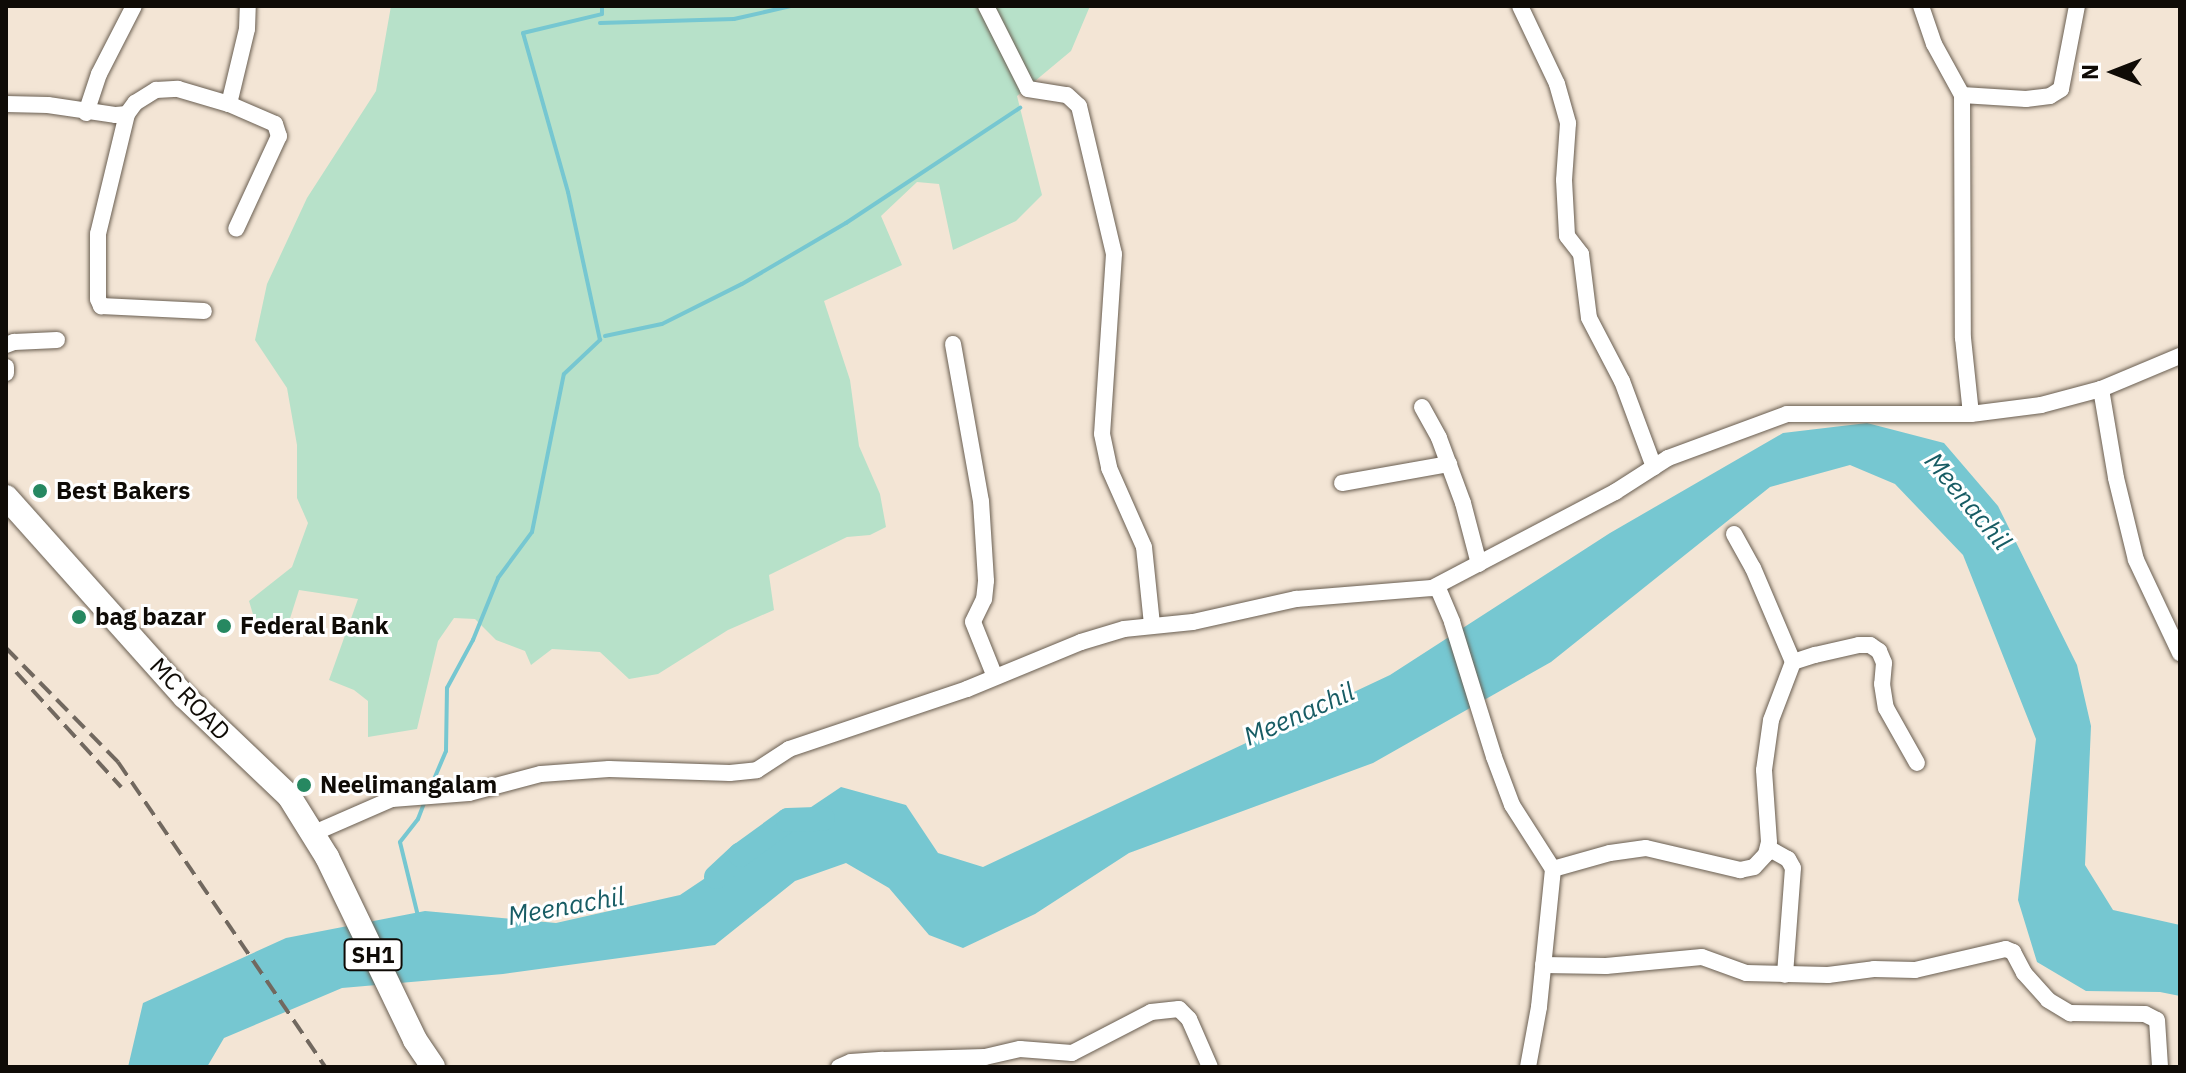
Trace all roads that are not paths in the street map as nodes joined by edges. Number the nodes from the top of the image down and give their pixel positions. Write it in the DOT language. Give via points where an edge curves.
graph roads {
  1 [pos="134,6"];
  2 [pos="248,6"];
  3 [pos="986,6"];
  4 [pos="1520,6"];
  5 [pos="1921,6"];
  6 [pos="2077,6"];
  7 [pos="1962,95"];
  8 [pos="6,104"];
  9 [pos="229,104"];
  10 [pos="86,113"];
  11 [pos="127,114"];
  12 [pos="236,229"];
  13 [pos="204,311"];
  14 [pos="57,340"];
  15 [pos="953,344"];
  16 [pos="6,345"];
  17 [pos="2180,356"];
  18 [pos="2101,389"];
  19 [pos="1422,407"];
  20 [pos="1971,414"];
  21 [pos="1449,464"];
  22 [pos="1654,467"];
  23 [pos="1342,483"];
  24 [pos="6,497"];
  25 [pos="1734,534"];
  26 [pos="1479,564"];
  27 [pos="1437,586"];
  28 [pos="1152,624"];
  29 [pos="2180,653"];
  30 [pos="1793,662"];
  31 [pos="995,677"];
  32 [pos="1917,763"];
  33 [pos="314,833"];
  34 [pos="1768,848"];
  35 [pos="1553,869"];
  36 [pos="1543,965"];
  37 [pos="1785,975"];
  38 [pos="936,1064"];
  39 [pos="433,1067"];
  40 [pos="839,1067"];
  41 [pos="1210,1067"];
  42 [pos="1528,1067"];
  43 [pos="2160,1067"];
  1 -- 10 [label="street"];
  2 -- 9 [label="street"];
  3 -- 28 [label="street" via="1028,89 1067,95 1079,106 1114,254 1102,434 1109,468 1144,547"];
  4 -- 22 [label="street" via="1557,84 1568,123 1567,236 1581,254 1589,318 1622,381"];
  5 -- 7 [label="street" via="1934,44"];
  6 -- 7 [label="street" via="2061,89 2026,99"];
  7 -- 20 [label="street" via="1963,338"];
  8 -- 10 [label="street"];
  9 -- 11 [label="street" via="178,89 156,90"];
  9 -- 12 [label="street" via="275,124 279,136"];
  10 -- 11 [label="street"];
  11 -- 13 [label="street" via="98,234 98,299 101,306"];
  14 -- 16 [label="street"];
  15 -- 31 [label="street" via="981,501 986,581 973,622"];
  17 -- 18 [label="street"];
  18 -- 20 [label="street" via="2041,405"];
  18 -- 29 [label="street" via="2136,560"];
  19 -- 21 [label="street"];
  20 -- 22 [label="street" via="1787,414"];
  21 -- 23 [label="street"];
  21 -- 26 [label="street"];
  22 -- 26 [label="street"];
  24 -- 33 [label="main road, MC ROAD / SH1" via="184,696 289,796"];
  25 -- 30 [label="street"];
  26 -- 27 [label="street"];
  27 -- 28 [label="street" via="1296,599 1193,622"];
  27 -- 35 [label="street" via="1512,805"];
  28 -- 31 [label="street" via="1103,634"];
  30 -- 32 [label="street" via="1859,645 1879,651 1886,708"];
  30 -- 34 [label="street" via="1771,720 1764,770"];
  31 -- 33 [label="street" via="789,749 757,770 541,774 469,793 375,805"];
  33 -- 39 [label="main road, MC ROAD / SH1"];
  34 -- 35 [label="street" via="1754,867 1740,870 1646,848"];
  34 -- 37 [label="street" via="1793,868"];
  35 -- 36 [label="street"];
  36 -- 37 [label="street" via="1606,966 1702,957 1746,973"];
  36 -- 42 [label="street"];
  37 -- 43 [label="street" via="1915,970 2006,949 2048,1000 2070,1013 2145,1014 2157,1020"];
  38 -- 40 [label="street" via="883,1060"];
  38 -- 41 [label="street" via="1020,1049 1072,1053 1151,1012 1179,1009 1189,1019"];
}
